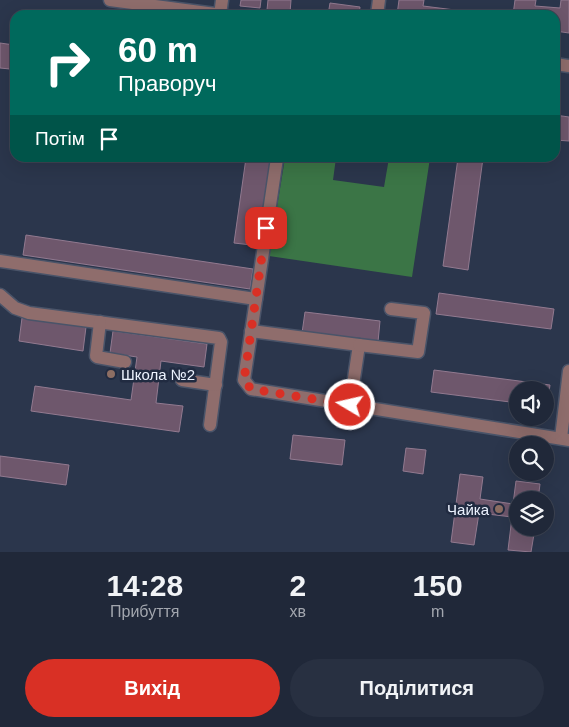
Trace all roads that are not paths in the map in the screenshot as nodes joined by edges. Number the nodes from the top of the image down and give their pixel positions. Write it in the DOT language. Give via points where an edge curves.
graph roads {
  1 [pos="110,0"];
  2 [pos="185,10"];
  3 [pos="276,162"];
  4 [pos="0,261"];
  5 [pos="0,295"];
  6 [pos="256,300"];
  7 [pos="391,309"];
  8 [pos="100,322"];
  9 [pos="251,331"];
  10 [pos="359,345"];
  11 [pos="125,362"];
  12 [pos="569,371"];
  13 [pos="182,380"];
  14 [pos="216,385"];
  15 [pos="350,405"];
  16 [pos="210,425"];
  17 [pos="565,439"];
  1 -- 2 [label="street"];
  3 -- 6 [label="street"];
  4 -- 6 [label="street"];
  5 -- 8 [label="street" via="21,311"];
  6 -- 9 [label="street"];
  7 -- 10 [label="street" via="424,313 418,352"];
  8 -- 11 [label="street" via="97,358"];
  8 -- 14 [label="street" via="219,338"];
  9 -- 10 [label="street"];
  9 -- 15 [label="street" via="244,380 251,389"];
  10 -- 15 [label="street"];
  12 -- 17 [label="street"];
  13 -- 14 [label="street"];
  14 -- 16 [label="street"];
  15 -- 17 [label="street"];
}
